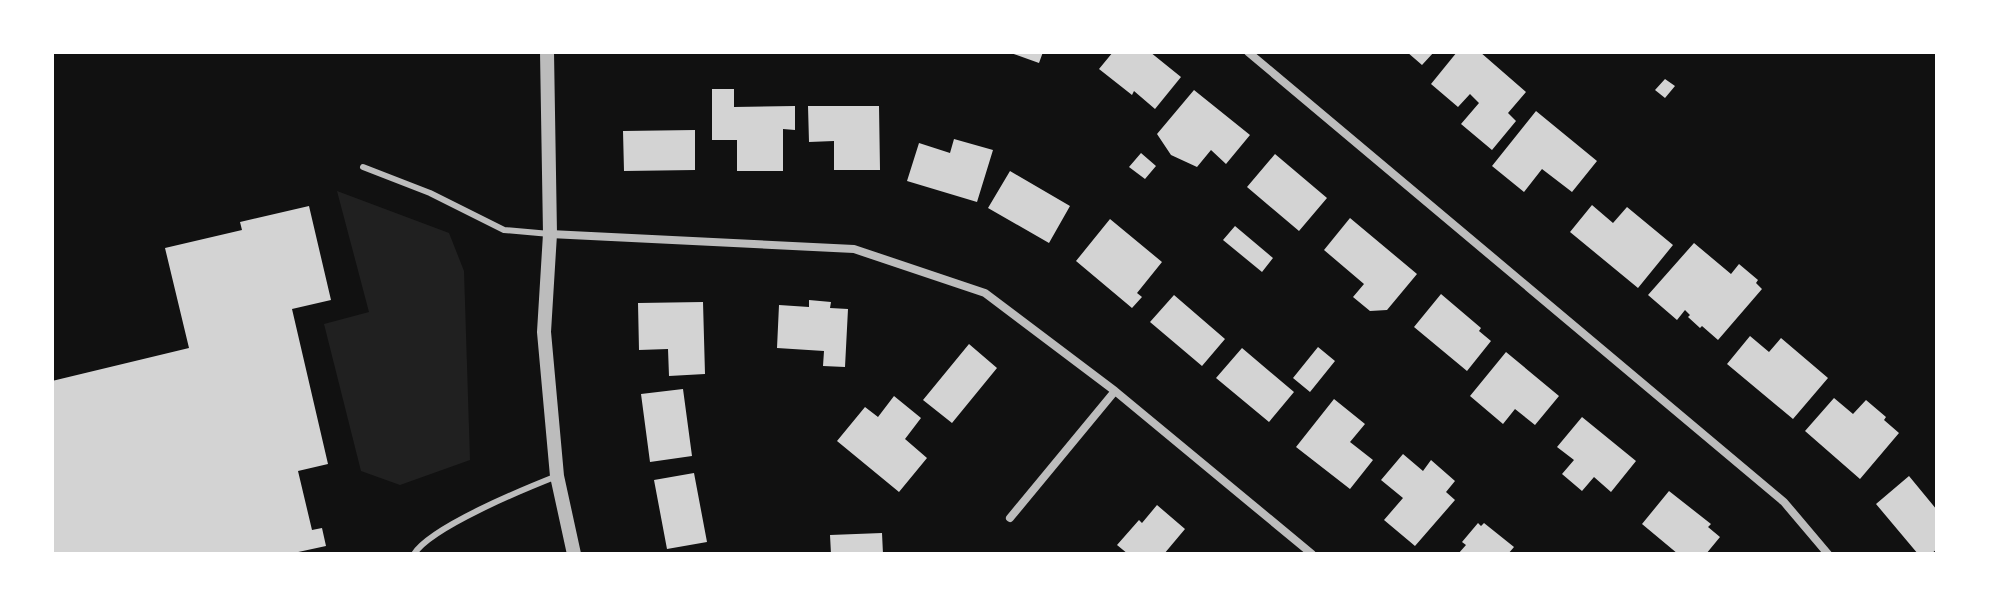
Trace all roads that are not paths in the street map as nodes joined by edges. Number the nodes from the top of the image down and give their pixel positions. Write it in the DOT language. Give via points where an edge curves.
graph roads {
  1 [pos="547,52"];
  2 [pos="1248,52"];
  3 [pos="363,167"];
  4 [pos="550,234"];
  5 [pos="1115,391"];
  6 [pos="557,476"];
  7 [pos="1010,518"];
  8 [pos="414,554"];
  9 [pos="574,554"];
  10 [pos="1312,554"];
  11 [pos="1828,554"];
  1 -- 4 [label="street"];
  2 -- 11 [label="street" via="1784,502"];
  3 -- 4 [label="lane" via="504,230"];
  4 -- 5 [label="street" via="854,249 985,293"];
  4 -- 6 [label="street" via="544,332"];
  5 -- 7 [label="street"];
  5 -- 10 [label="street"];
  6 -- 8 [label="lane" via="515,492 428,539"];
  6 -- 9 [label="street"];
}
